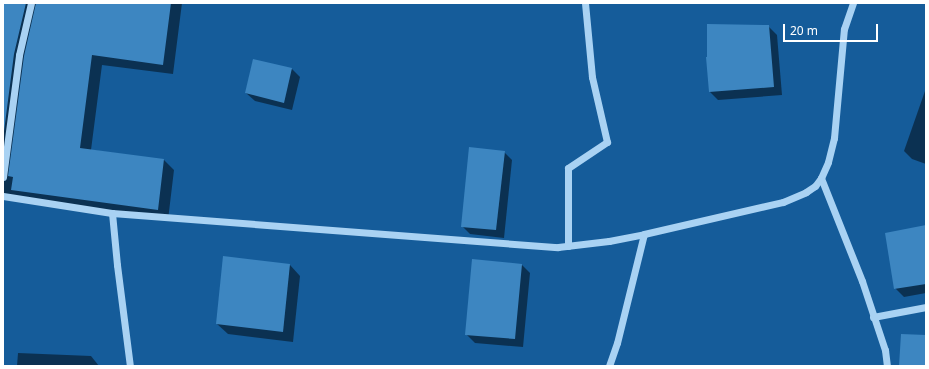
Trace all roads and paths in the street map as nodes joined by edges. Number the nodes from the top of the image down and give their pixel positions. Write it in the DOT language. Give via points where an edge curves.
graph roads {
  1 [pos="31,3"];
  2 [pos="585,3"];
  3 [pos="853,3"];
  4 [pos="3,177"];
  5 [pos="821,178"];
  6 [pos="3,196"];
  7 [pos="112,213"];
  8 [pos="644,234"];
  9 [pos="568,246"];
  10 [pos="926,307"];
  11 [pos="873,317"];
  12 [pos="130,366"];
  13 [pos="609,366"];
  14 [pos="887,366"];
  1 -- 4 [label="street" via="19,56"];
  2 -- 9 [label="street" via="592,77 607,142 568,168"];
  3 -- 5 [label="street" via="844,29 834,138"];
  5 -- 8 [label="street" via="806,192 783,202"];
  5 -- 11 [label="street" via="862,281"];
  6 -- 7 [label="street"];
  7 -- 9 [label="street"];
  7 -- 12 [label="street"];
  8 -- 9 [label="street"];
  8 -- 13 [label="street"];
  10 -- 11 [label="street"];
  11 -- 14 [label="street" via="885,350"];
}
